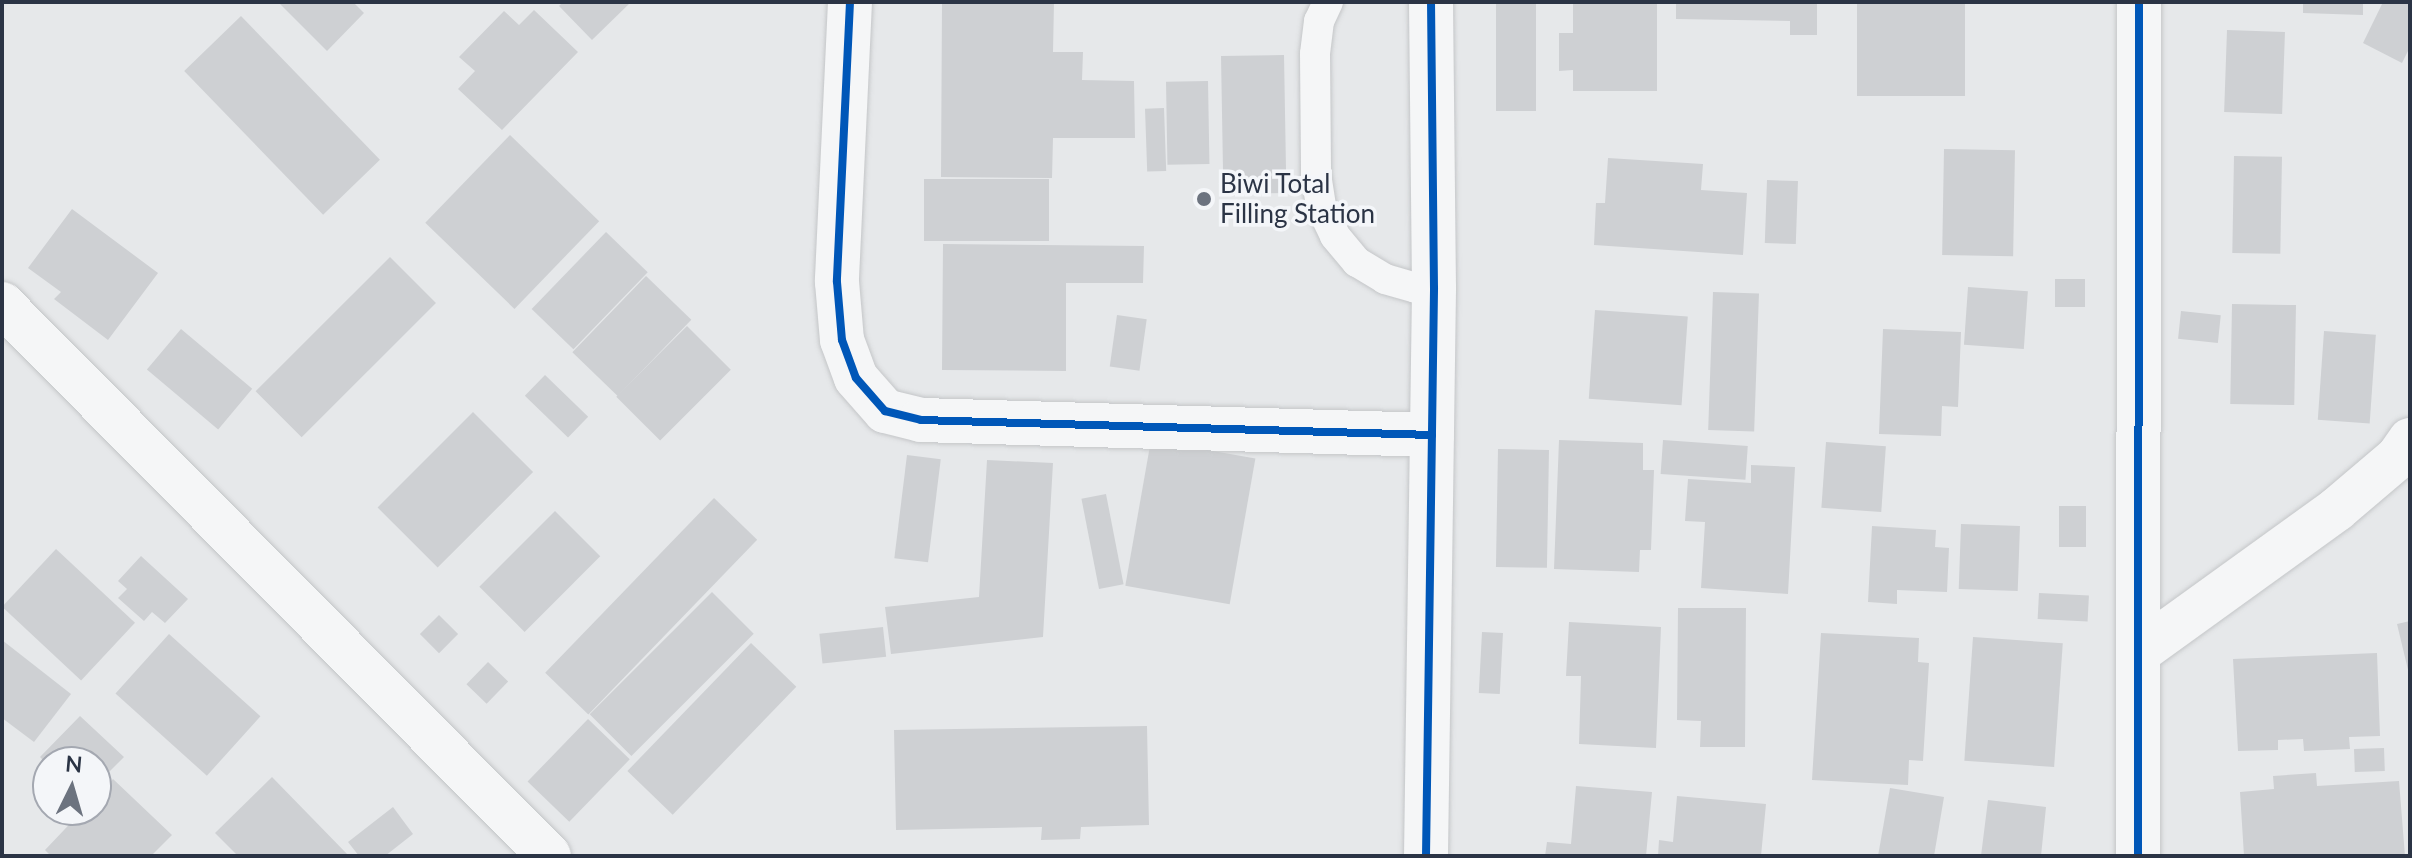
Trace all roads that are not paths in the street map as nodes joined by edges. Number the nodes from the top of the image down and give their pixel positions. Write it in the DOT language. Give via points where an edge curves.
graph roads {
  1 [pos="850,2"];
  2 [pos="1328,2"];
  3 [pos="1431,2"];
  4 [pos="2139,2"];
  5 [pos="1434,288"];
  6 [pos="2,304"];
  7 [pos="1432,435"];
  8 [pos="2410,440"];
  9 [pos="2139,652"];
  10 [pos="549,856"];
  11 [pos="1426,856"];
  12 [pos="2138,856"];
  1 -- 7 [label="street" via="837,282 842,340 856,378 885,411 921,420"];
  2 -- 5 [label="lane" via="1319,21 1315,54 1321,207 1335,236 1357,262 1385,279"];
  3 -- 5 [label="street"];
  4 -- 9 [label="street"];
  5 -- 7 [label="street"];
  6 -- 10 [label="street"];
  7 -- 11 [label="street"];
  8 -- 9 [label="street" via="2398,457 2337,509"];
  9 -- 12 [label="street"];
}
